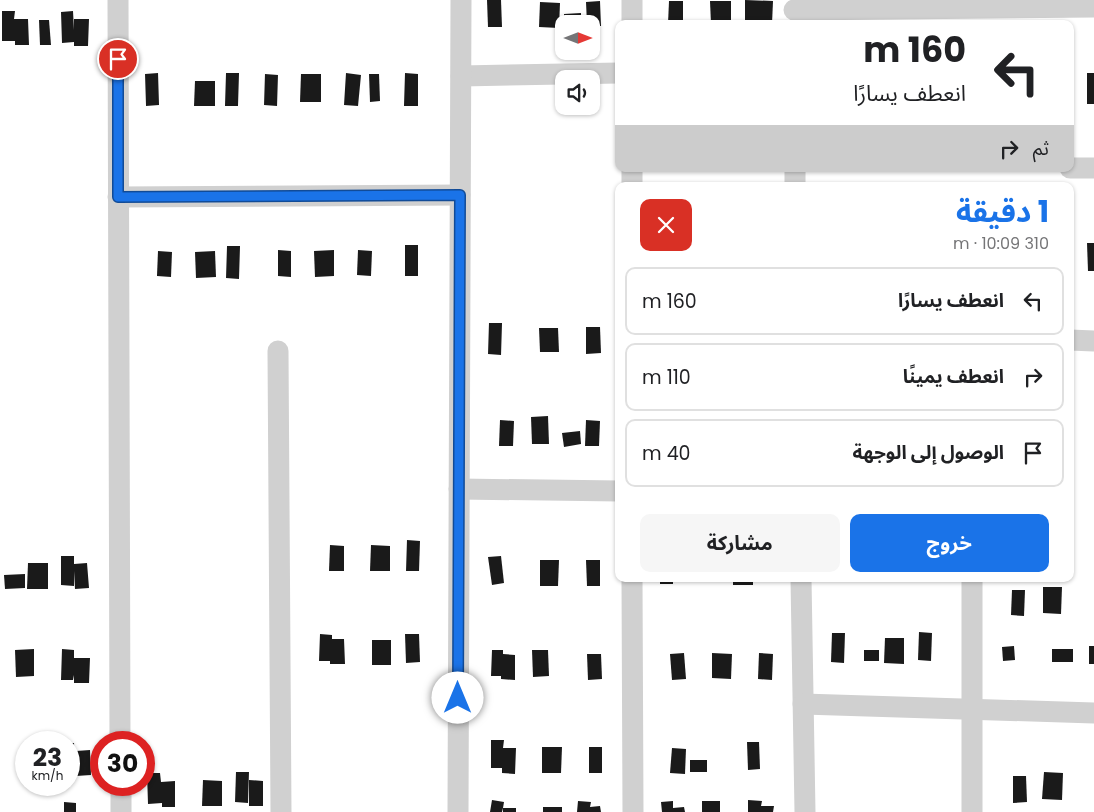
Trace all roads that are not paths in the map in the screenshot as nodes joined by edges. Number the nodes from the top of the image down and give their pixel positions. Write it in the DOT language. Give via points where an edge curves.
graph roads {
  1 [pos="118,0"];
  2 [pos="461,0"];
  3 [pos="632,0"];
  4 [pos="969,4"];
  5 [pos="1094,7"];
  6 [pos="794,11"];
  7 [pos="632,20"];
  8 [pos="615,73"];
  9 [pos="461,76"];
  10 [pos="1074,168"];
  11 [pos="1094,168"];
  12 [pos="460,195"];
  13 [pos="118,197"];
  14 [pos="1074,340"];
  15 [pos="1094,341"];
  16 [pos="278,351"];
  17 [pos="459,490"];
  18 [pos="615,491"];
  19 [pos="632,582"];
  20 [pos="802,582"];
  21 [pos="972,582"];
  22 [pos="804,704"];
  23 [pos="971,710"];
  24 [pos="1094,714"];
  25 [pos="120,731"];
  26 [pos="121,796"];
  27 [pos="121,812"];
  28 [pos="281,812"];
  29 [pos="458,812"];
  30 [pos="633,812"];
  31 [pos="805,812"];
  32 [pos="972,812"];
  1 -- 13 [label="street"];
  2 -- 9 [label="street"];
  3 -- 7 [label="street"];
  4 -- 5 [label="street"];
  4 -- 6 [label="street"];
  8 -- 9 [label="street"];
  9 -- 12 [label="street"];
  10 -- 11 [label="street"];
  12 -- 13 [label="street"];
  12 -- 17 [label="street"];
  13 -- 25 [label="street"];
  14 -- 15 [label="street"];
  16 -- 28 [label="street"];
  17 -- 18 [label="street"];
  17 -- 29 [label="street"];
  19 -- 30 [label="street"];
  20 -- 22 [label="street"];
  21 -- 23 [label="street"];
  22 -- 23 [label="street"];
  22 -- 31 [label="street"];
  23 -- 24 [label="street"];
  23 -- 32 [label="street"];
  26 -- 27 [label="street"];
}
